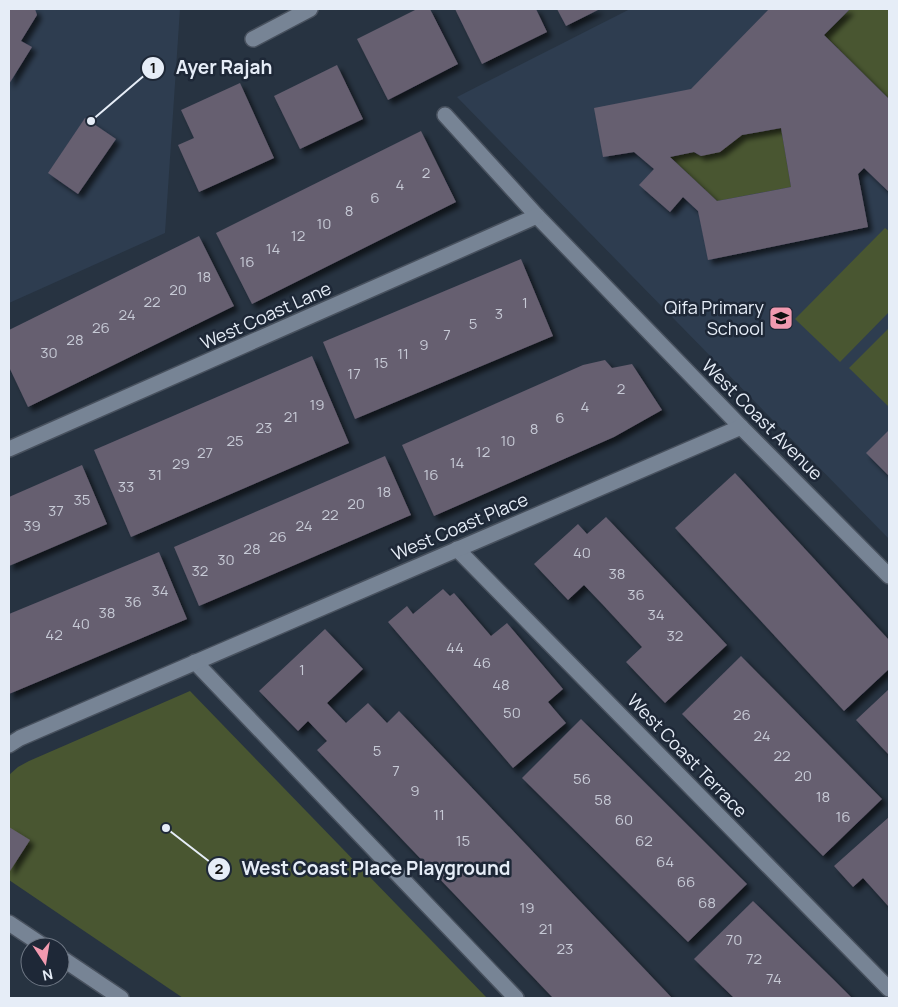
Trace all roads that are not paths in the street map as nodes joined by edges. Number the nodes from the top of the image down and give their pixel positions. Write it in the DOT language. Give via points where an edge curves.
graph roads {
  1 [pos="310,9"];
  2 [pos="253,39"];
  3 [pos="445,115"];
  4 [pos="537,216"];
  5 [pos="741,427"];
  6 [pos="9,449"];
  7 [pos="457,549"];
  8 [pos="889,576"];
  9 [pos="195,662"];
  10 [pos="9,745"];
  11 [pos="9,923"];
  12 [pos="30,937"];
  13 [pos="70,964"];
  14 [pos="889,989"];
  15 [pos="121,998"];
  16 [pos="516,998"];
  1 -- 2 [label="street"];
  3 -- 4 [label="street, West Coast Avenue"];
  4 -- 5 [label="street, West Coast Avenue"];
  4 -- 6 [label="street, West Coast Lane"];
  5 -- 7 [label="street, West Coast Place"];
  5 -- 8 [label="street, West Coast Avenue"];
  7 -- 9 [label="street, West Coast Place"];
  7 -- 14 [label="street, West Coast Terrace"];
  9 -- 10 [label="street, West Coast Place"];
  9 -- 16 [label="street"];
  11 -- 12 [label="street"];
  13 -- 15 [label="street"];
}
